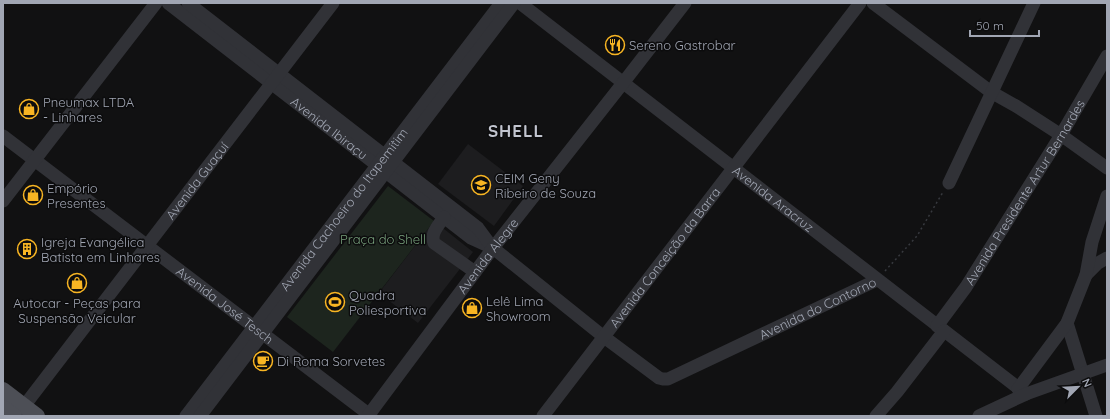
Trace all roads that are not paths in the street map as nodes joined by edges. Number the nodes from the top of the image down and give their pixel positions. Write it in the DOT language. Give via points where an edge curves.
graph roads {
  1 [pos="156,3"];
  2 [pos="168,3"];
  3 [pos="188,3"];
  4 [pos="333,3"];
  5 [pos="501,3"];
  6 [pos="514,3"];
  7 [pos="520,3"];
  8 [pos="685,3"];
  9 [pos="860,3"];
  10 [pos="873,3"];
  11 [pos="1034,3"];
  12 [pos="1107,56"];
  13 [pos="275,78"];
  14 [pos="624,83"];
  15 [pos="991,92"];
  16 [pos="1061,134"];
  17 [pos="3,136"];
  18 [pos="35,160"];
  19 [pos="385,164"];
  20 [pos="733,168"];
  21 [pos="1107,168"];
  22 [pos="949,183"];
  23 [pos="1107,196"];
  24 [pos="3,202"];
  25 [pos="444,217"];
  26 [pos="147,246"];
  27 [pos="493,248"];
  28 [pos="1107,258"];
  29 [pos="474,272"];
  30 [pos="1086,275"];
  31 [pos="877,280"];
  32 [pos="1066,323"];
  33 [pos="941,328"];
  34 [pos="258,330"];
  35 [pos="604,337"];
  36 [pos="1107,365"];
  37 [pos="1083,373"];
  38 [pos="663,379"];
  39 [pos="3,390"];
  40 [pos="1022,392"];
  41 [pos="3,408"];
  42 [pos="18,413"];
  43 [pos="36,416"];
  44 [pos="186,416"];
  45 [pos="200,416"];
  46 [pos="370,416"];
  47 [pos="543,416"];
  48 [pos="876,416"];
  49 [pos="979,416"];
  50 [pos="1096,416"];
  1 -- 18 [label="street"];
  2 -- 13 [label="street, Avenida Ibiraçu"];
  3 -- 13 [label="street, Avenida Ibiraçu"];
  4 -- 13 [label="street, Avenida Guaçuí"];
  5 -- 19 [label="street, Avenida Cachoeiro do Itapemitim"];
  6 -- 19 [label="street"];
  7 -- 14 [label="street, Avenida Aracruz"];
  8 -- 14 [label="street, Avenida Alegre"];
  9 -- 20 [label="street, Avenida Conceição da Barra"];
  10 -- 15 [label="street"];
  11 -- 15 [label="street"];
  12 -- 16 [label="street, Avenida Presidente Artur Bernardes"];
  13 -- 19 [label="street, Avenida Ibiraçu"];
  13 -- 26 [label="street, Avenida Guaçuí"];
  14 -- 20 [label="street, Avenida Aracruz"];
  14 -- 27 [label="street, Avenida Alegre"];
  15 -- 16 [label="street"];
  15 -- 22 [label="street"];
  16 -- 21 [label="street"];
  16 -- 33 [label="street, Avenida Presidente Artur Bernardes"];
  17 -- 18 [label="street, Avenida José Tesch"];
  18 -- 24 [label="street"];
  18 -- 26 [label="street, Avenida José Tesch"];
  19 -- 25 [label="street, Avenida Ibiraçu"];
  19 -- 27 [label="street, Avenida Ibiraçu" via="478,228"];
  19 -- 34 [label="street"];
  20 -- 31 [label="street, Avenida Aracruz"];
  20 -- 35 [label="street, Avenida Conceição da Barra"];
  23 -- 30 [label="street" via="1092,242"];
  25 -- 27 [label="street, Avenida Ibiraçu" via="471,238"];
  25 -- 29 [label="street" via="432,237 434,243"];
  26 -- 34 [label="street, Avenida José Tesch"];
  26 -- 42 [label="street, Avenida Guaçuí"];
  27 -- 29 [label="street, Avenida Alegre"];
  27 -- 35 [label="street, Avenida Ibiraçu"];
  28 -- 30 [label="street"];
  29 -- 46 [label="street, Avenida Alegre"];
  30 -- 32 [label="street"];
  31 -- 33 [label="street, Avenida Aracruz"];
  31 -- 38 [label="street, Avenida do Contorno"];
  32 -- 37 [label="street"];
  32 -- 40 [label="street"];
  33 -- 40 [label="street, Avenida Aracruz"];
  33 -- 48 [label="street, Avenida Presidente Artur Bernardes" via="897,392"];
  34 -- 44 [label="street"];
  34 -- 45 [label="street"];
  34 -- 46 [label="street, Avenida José Tesch"];
  35 -- 38 [label="street, Avenida Ibiraçu"];
  35 -- 47 [label="street, Avenida Conceição da Barra"];
  36 -- 37 [label="street"];
  37 -- 40 [label="street"];
  37 -- 50 [label="street"];
  39 -- 42 [label="main road"];
  40 -- 49 [label="street"];
  41 -- 42 [label="main road"];
  42 -- 43 [label="main road"];
}
